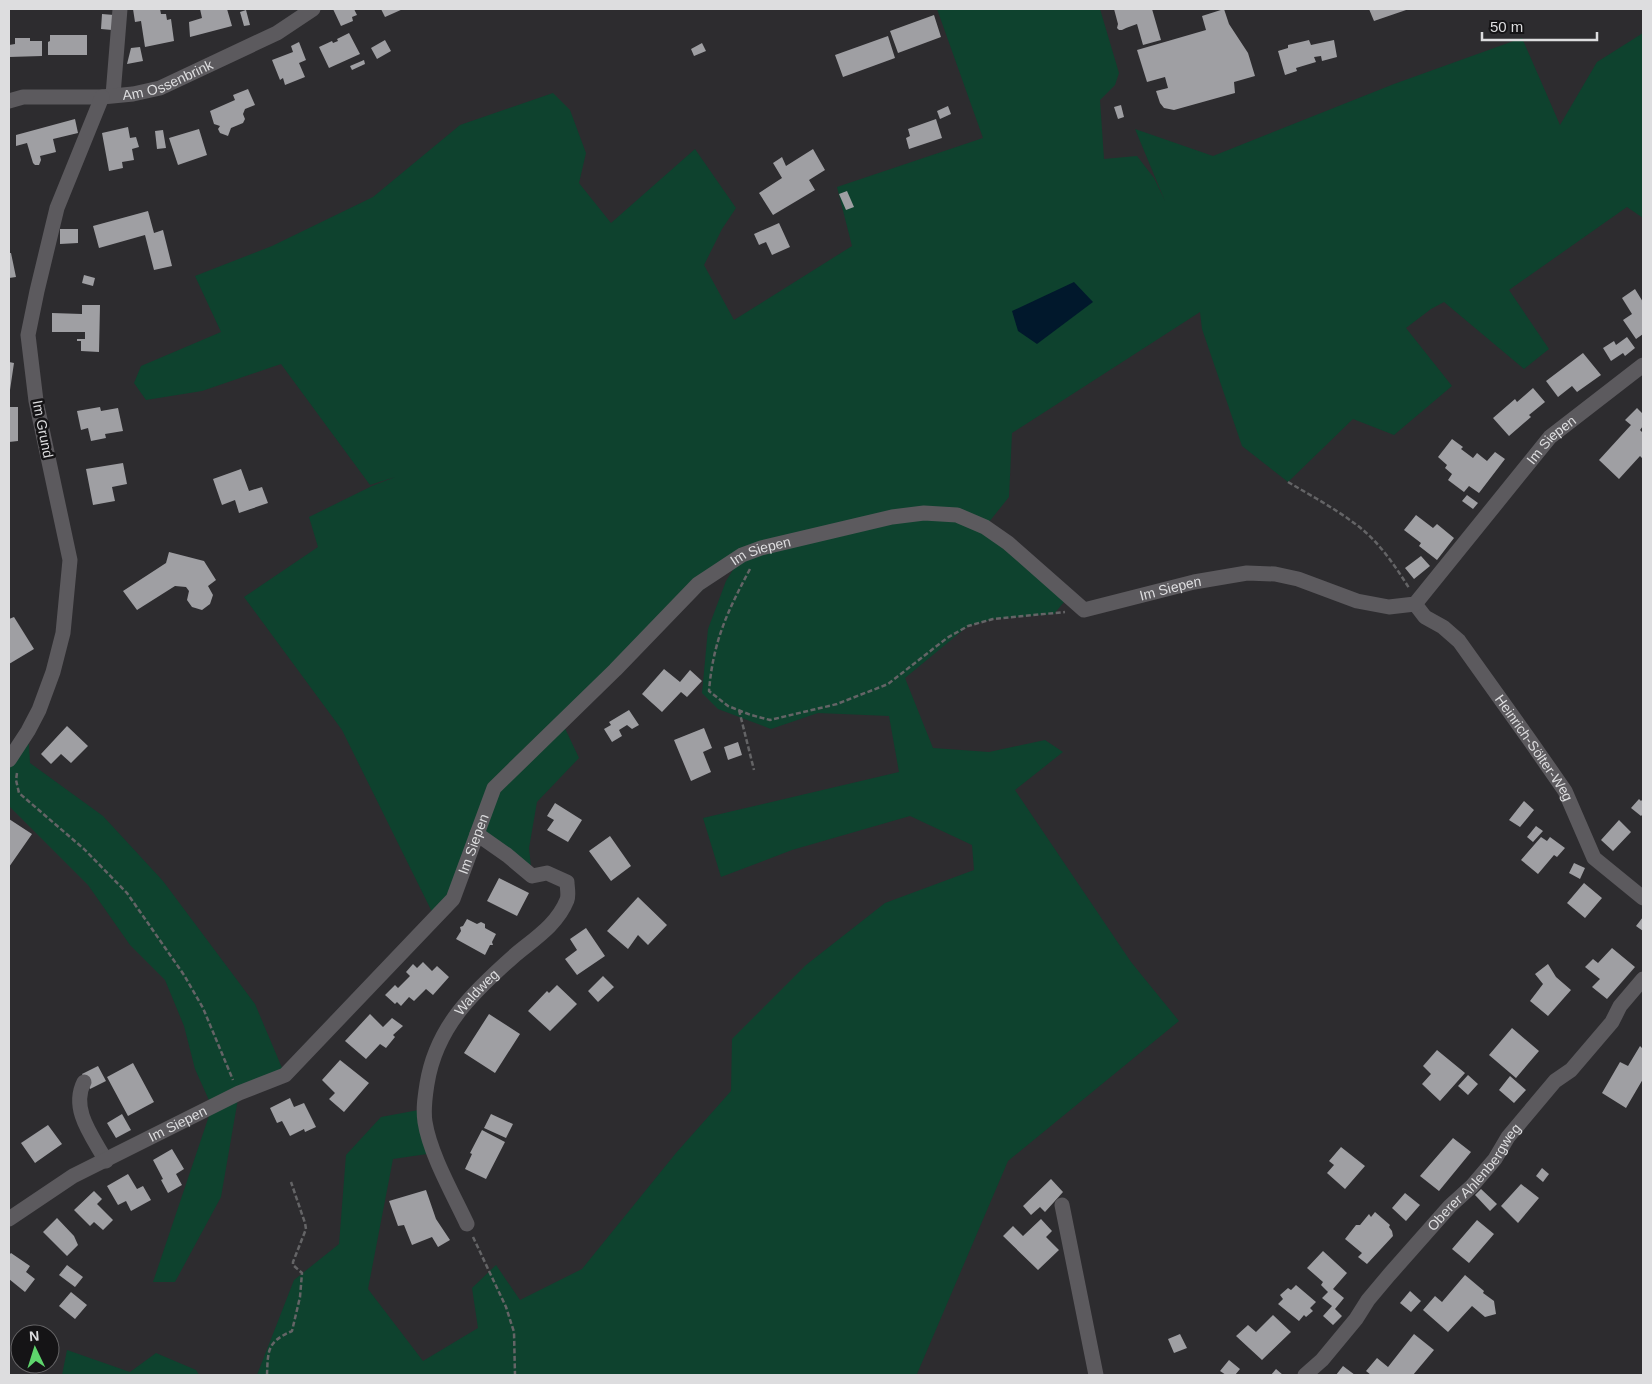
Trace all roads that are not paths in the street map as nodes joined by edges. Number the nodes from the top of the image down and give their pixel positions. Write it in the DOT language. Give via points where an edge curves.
graph roads {
  1 [pos="120,9"];
  2 [pos="312,9"];
  3 [pos="107,96"];
  4 [pos="9,100"];
  5 [pos="1643,365"];
  6 [pos="1415,604"];
  7 [pos="13,765"];
  8 [pos="477,834"];
  9 [pos="1643,898"];
  10 [pos="1643,979"];
  11 [pos="84,1082"];
  12 [pos="106,1161"];
  13 [pos="1062,1205"];
  14 [pos="9,1219"];
  15 [pos="467,1224"];
  16 [pos="1096,1375"];
  17 [pos="1305,1375"];
  1 -- 3 [label="street, Im Grund"];
  2 -- 3 [label="street, Am Ossenbrink" via="277,33 160,88"];
  3 -- 4 [label="street, Am Ossenbrink"];
  3 -- 7 [label="street, Im Grund" via="57,208 28,335 36,401 70,560 63,633 53,672"];
  5 -- 6 [label="street, Im Siepen" via="1550,437"];
  6 -- 8 [label="street, Im Siepen" via="1389,607 1357,600 1290,577 1247,573 1194,582 1084,610 1008,542 957,515 924,513 892,517 761,548 742,555 698,584 494,788"];
  6 -- 9 [label="street, Heinrich-Sölter-Weg" via="1425,617 1460,641 1537,750 1565,791 1594,858"];
  8 -- 12 [label="street, Im Siepen" via="453,900 284,1075 239,1093"];
  8 -- 15 [label="street, Waldweg" via="532,876 547,874 567,882 568,899 543,933 470,998 439,1042 430,1065 425,1098 426,1124 434,1153"];
  10 -- 17 [label="street, Oberer Ahlenbergweg" via="1620,1006 1612,1022 1571,1070 1555,1081 1472,1186 1407,1254 1322,1360"];
  11 -- 12 [label="street" via="78,1103"];
  12 -- 14 [label="street, Im Siepen" via="73,1176"];
  13 -- 16 [label="street"];
}
